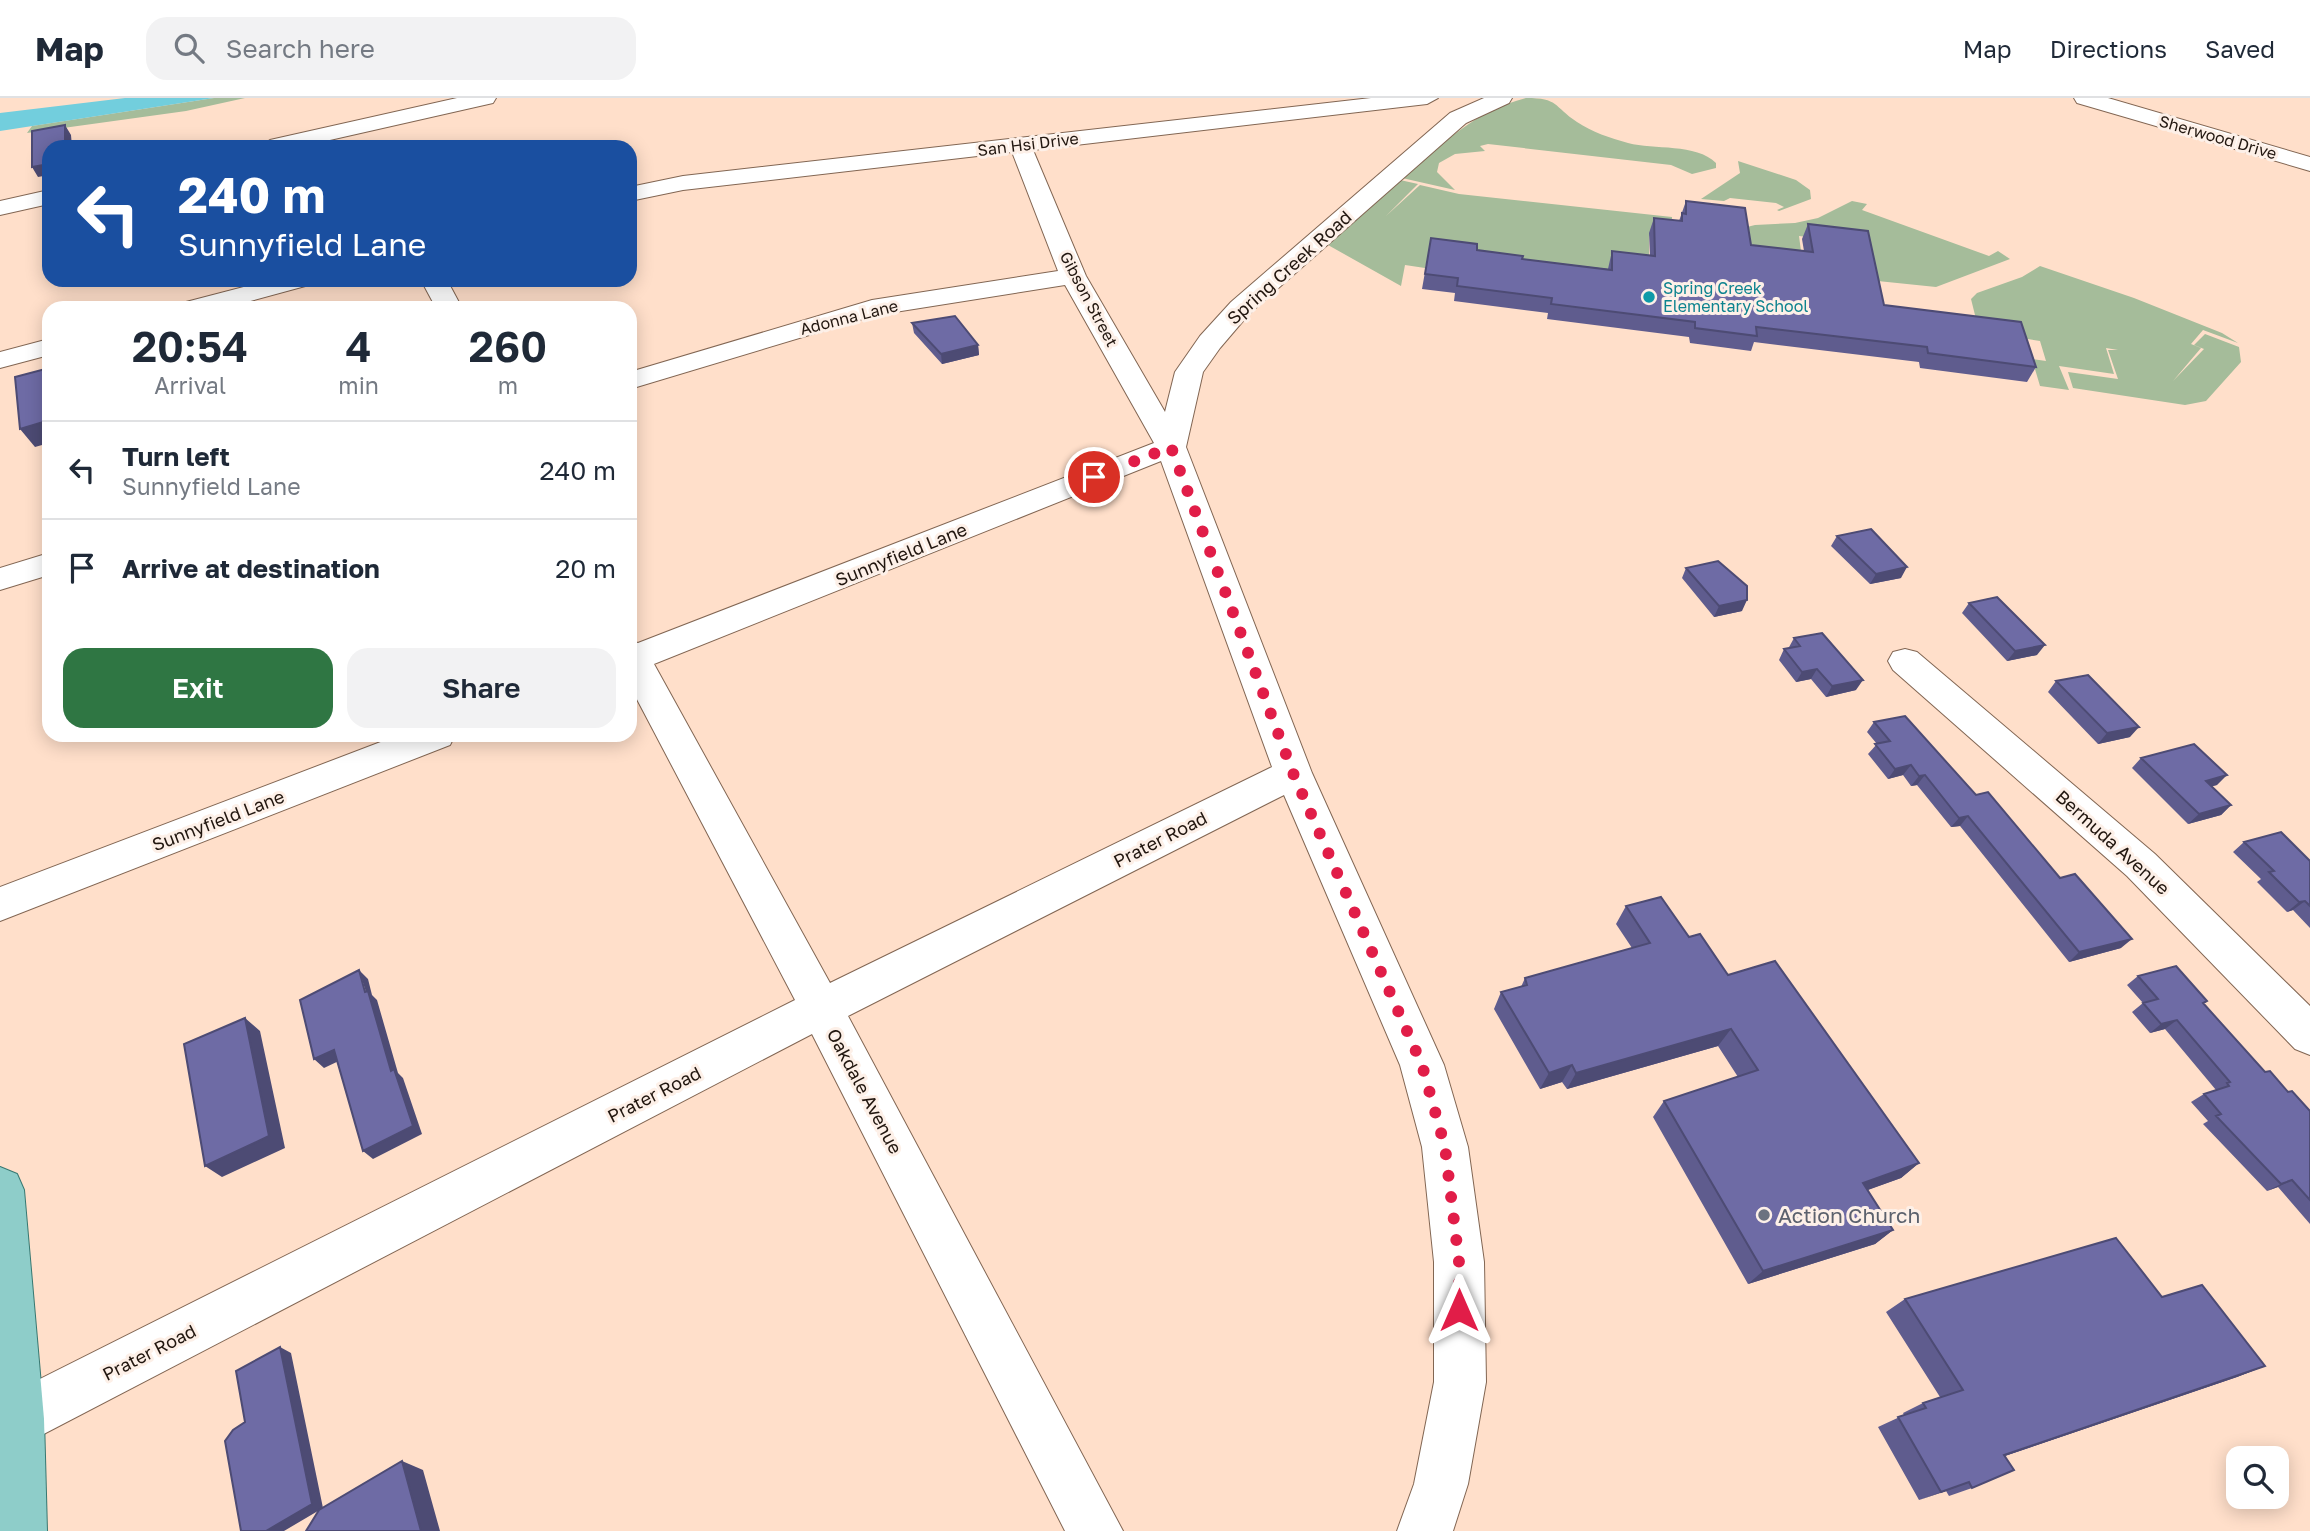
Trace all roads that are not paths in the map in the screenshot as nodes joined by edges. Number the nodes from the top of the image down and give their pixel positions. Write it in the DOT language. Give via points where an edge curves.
graph roads {
  1 [pos="485,98"];
  2 [pos="1427,98"];
  3 [pos="1502,98"];
  4 [pos="2085,98"];
  5 [pos="1385,99"];
  6 [pos="354,138"];
  7 [pos="335,140"];
  8 [pos="1020,145"];
  9 [pos="2310,164"];
  10 [pos="637,193"];
  11 [pos="42,199"];
  12 [pos="0,208"];
  13 [pos="1073,276"];
  14 [pos="274,287"];
  15 [pos="221,301"];
  16 [pos="42,349"];
  17 [pos="0,360"];
  18 [pos="637,379"];
  19 [pos="1171,447"];
  20 [pos="42,566"];
  21 [pos="0,579"];
  22 [pos="637,656"];
  23 [pos="1905,661"];
  24 [pos="637,669"];
  25 [pos="419,742"];
  26 [pos="1293,773"];
  27 [pos="0,904"];
  28 [pos="821,1008"];
  29 [pos="2310,1035"];
  30 [pos="0,1190"];
  31 [pos="17,1419"];
  32 [pos="19,1531"];
  33 [pos="1095,1531"];
  34 [pos="1425,1531"];
  1 -- 6 [label="street"];
  2 -- 5 [label="street, San Hsi Drive"];
  3 -- 19 [label="street, Spring Creek Road" via="1458,118 1240,307 1189,372"];
  4 -- 9 [label="street, Sherwood Drive"];
  5 -- 8 [label="street, San Hsi Drive"];
  6 -- 7 [label="street"];
  8 -- 10 [label="street, San Hsi Drive" via="683,183"];
  8 -- 13 [label="street, Gibson Street"];
  11 -- 12 [label="street"];
  13 -- 18 [label="street, Adonna Lane" via="872,308"];
  13 -- 19 [label="street, Gibson Street"];
  14 -- 15 [label="street"];
  16 -- 17 [label="street"];
  19 -- 22 [label="street, Sunnyfield Lane"];
  19 -- 26 [label="street"];
  20 -- 21 [label="street"];
  23 -- 29 [label="street, Bermuda Avenue" via="2141,864"];
  24 -- 28 [label="street, Oakdale Avenue"];
  25 -- 27 [label="street, Sunnyfield Lane"];
  26 -- 28 [label="street, Prater Road"];
  26 -- 34 [label="street" via="1422,1065 1445,1147 1459,1262 1460,1382 1441,1485"];
  28 -- 31 [label="street, Prater Road"];
  28 -- 33 [label="street, Oakdale Avenue"];
  30 -- 31 [label="main road"];
  31 -- 32 [label="main road"];
}
